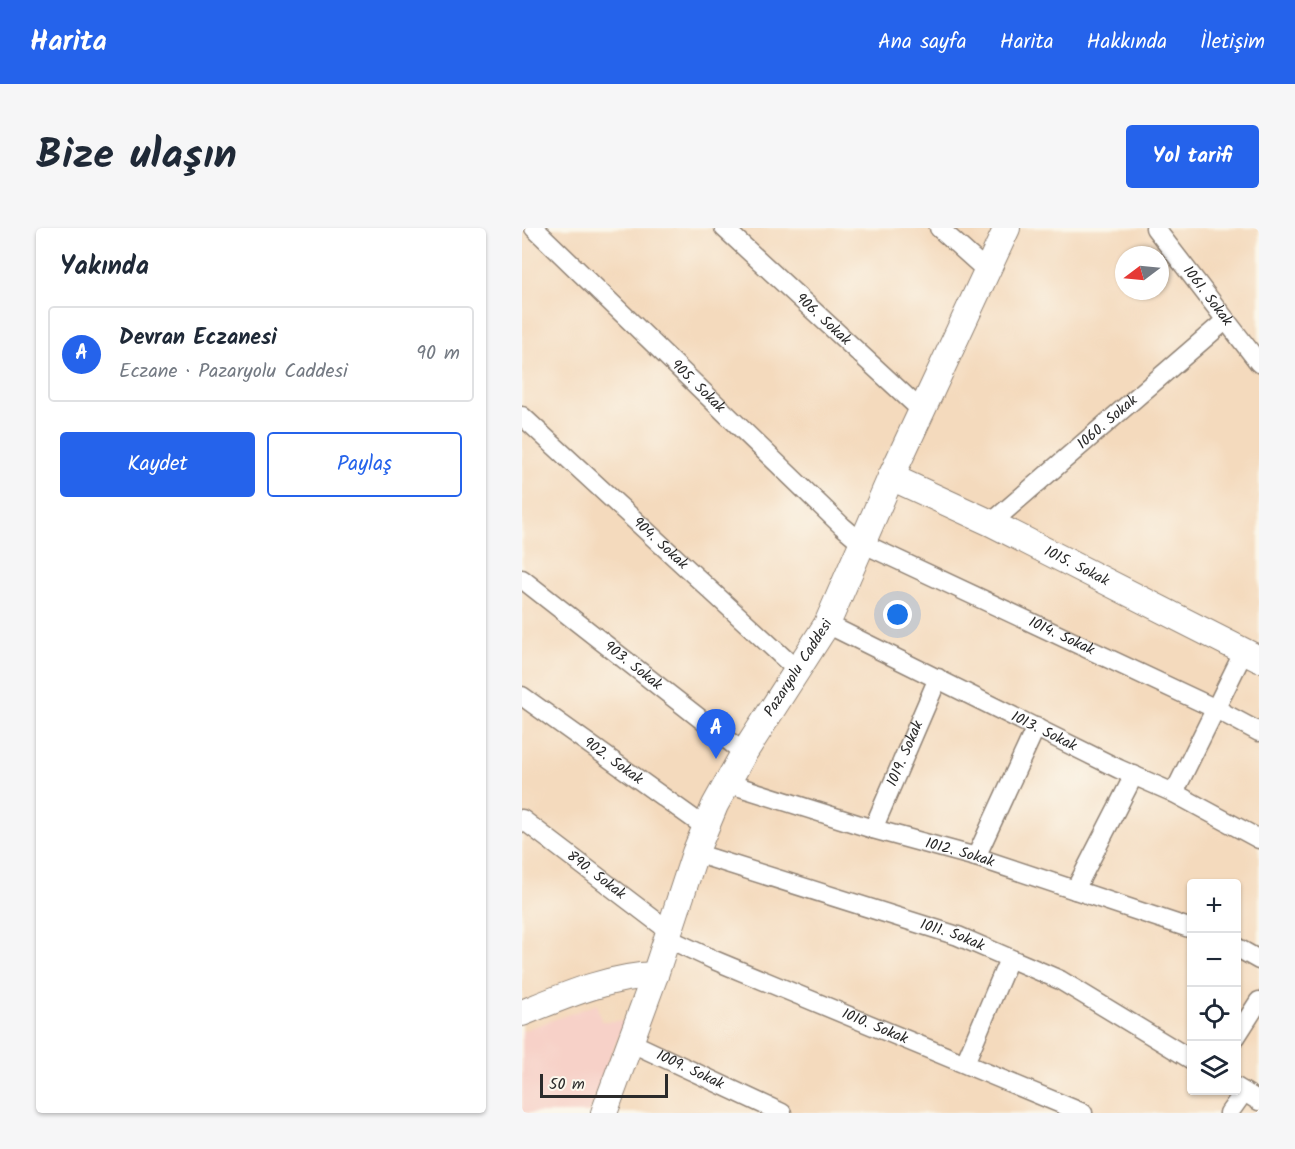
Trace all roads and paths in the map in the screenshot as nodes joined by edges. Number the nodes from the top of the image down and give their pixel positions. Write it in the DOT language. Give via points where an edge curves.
graph roads {
  1 [pos="534,228"];
  2 [pos="724,228"];
  3 [pos="939,228"];
  4 [pos="1007,228"];
  5 [pos="1155,228"];
  6 [pos="988,272"];
  7 [pos="1226,320"];
  8 [pos="1259,363"];
  9 [pos="922,411"];
  10 [pos="522,416"];
  11 [pos="891,477"];
  12 [pos="991,523"];
  13 [pos="862,543"];
  14 [pos="522,579"];
  15 [pos="827,624"];
  16 [pos="1251,655"];
  17 [pos="798,671"];
  18 [pos="938,678"];
  19 [pos="522,696"];
  20 [pos="1216,709"];
  21 [pos="1036,727"];
  22 [pos="1259,732"];
  23 [pos="744,753"];
  24 [pos="1134,775"];
  25 [pos="727,783"];
  26 [pos="1174,793"];
  27 [pos="522,819"];
  28 [pos="705,827"];
  29 [pos="873,829"];
  30 [pos="1259,839"];
  31 [pos="695,853"];
  32 [pos="976,857"];
  33 [pos="1075,890"];
  34 [pos="1187,928"];
  35 [pos="668,935"];
  36 [pos="1241,950"];
  37 [pos="1009,959"];
  38 [pos="1259,960"];
  39 [pos="656,975"];
  40 [pos="1259,1001"];
  41 [pos="522,1013"];
  42 [pos="1241,1029"];
  43 [pos="632,1043"];
  44 [pos="1187,1058"];
  45 [pos="965,1063"];
  46 [pos="1246,1094"];
  47 [pos="604,1113"];
  48 [pos="782,1113"];
  49 [pos="1083,1113"];
  50 [pos="1229,1113"];
  1 -- 13 [label="street, 905. Sokak"];
  2 -- 9 [label="street, 906. Sokak"];
  3 -- 6 [label="street"];
  4 -- 6 [label="main road, Pazaryolu Caddesi"];
  5 -- 7 [label="street, 1061. Sokak"];
  6 -- 9 [label="main road, Pazaryolu Caddesi"];
  7 -- 8 [label="street, 1061. Sokak"];
  7 -- 12 [label="street, 1060. Sokak"];
  9 -- 11 [label="main road, Pazaryolu Caddesi"];
  10 -- 17 [label="street, 904. Sokak"];
  11 -- 12 [label="main road, 1015. Sokak"];
  11 -- 13 [label="main road, Pazaryolu Caddesi"];
  12 -- 16 [label="main road, 1015. Sokak"];
  13 -- 15 [label="main road, Pazaryolu Caddesi"];
  13 -- 20 [label="street, 1014. Sokak"];
  14 -- 23 [label="street, 903. Sokak"];
  15 -- 17 [label="main road, Pazaryolu Caddesi"];
  15 -- 18 [label="street, 1013. Sokak"];
  16 -- 20 [label="street"];
  17 -- 23 [label="main road, Pazaryolu Caddesi"];
  18 -- 21 [label="street, 1013. Sokak"];
  18 -- 29 [label="street, 1019. Sokak"];
  19 -- 28 [label="street, 902. Sokak"];
  20 -- 22 [label="street, 1014. Sokak"];
  20 -- 26 [label="street"];
  21 -- 24 [label="street, 1013. Sokak"];
  21 -- 32 [label="street"];
  23 -- 25 [label="main road, Pazaryolu Caddesi"];
  24 -- 26 [label="street, 1013. Sokak"];
  24 -- 33 [label="street"];
  25 -- 28 [label="main road, Pazaryolu Caddesi"];
  25 -- 29 [label="street, 1012. Sokak"];
  26 -- 30 [label="street, 1013. Sokak"];
  27 -- 35 [label="street, 890. Sokak"];
  28 -- 31 [label="main road, Pazaryolu Caddesi"];
  29 -- 32 [label="street, 1012. Sokak"];
  31 -- 35 [label="main road, Pazaryolu Caddesi"];
  31 -- 37 [label="street, 1011. Sokak" via="958,936"];
  32 -- 33 [label="street, 1012. Sokak"];
  33 -- 34 [label="street, 1012. Sokak"];
  35 -- 39 [label="main road, Pazaryolu Caddesi"];
  35 -- 45 [label="street, 1010. Sokak" via="714,960"];
  36 -- 38 [label="street"];
  37 -- 44 [label="street, 1011. Sokak" via="1060,980"];
  37 -- 45 [label="street"];
  39 -- 41 [label="main road" via="618,980"];
  39 -- 43 [label="main road, Pazaryolu Caddesi"];
  40 -- 42 [label="street"];
  43 -- 47 [label="main road, Pazaryolu Caddesi"];
  43 -- 48 [label="street, 1009. Sokak"];
  45 -- 49 [label="street, 1010. Sokak"];
  46 -- 50 [label="street"];
}
